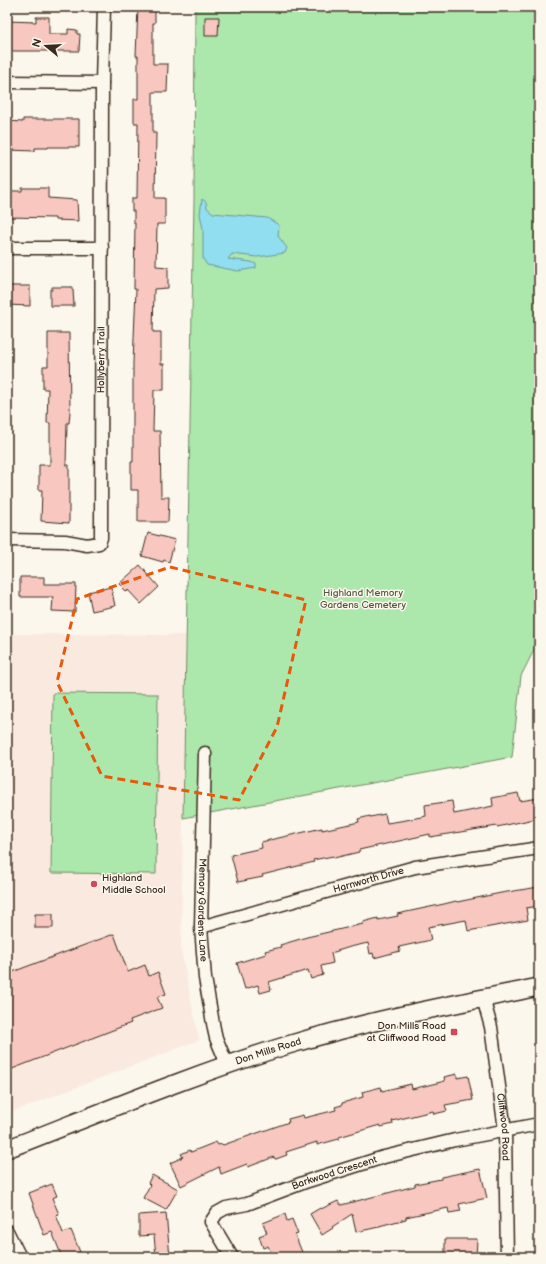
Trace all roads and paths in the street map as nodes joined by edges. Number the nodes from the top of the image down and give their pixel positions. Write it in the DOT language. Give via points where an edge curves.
graph roads {
  1 [pos="104,7"];
  2 [pos="7,82"];
  3 [pos="102,83"];
  4 [pos="7,248"];
  5 [pos="102,248"];
  6 [pos="7,540"];
  7 [pos="205,753"];
  8 [pos="539,848"];
  9 [pos="201,927"];
  10 [pos="539,988"];
  11 [pos="483,998"];
  12 [pos="227,1064"];
  13 [pos="539,1124"];
  14 [pos="505,1130"];
  15 [pos="7,1149"];
  16 [pos="7,1231"];
  17 [pos="20,1257"];
  18 [pos="232,1257"];
  19 [pos="507,1257"];
  1 -- 3 [label="street, Hollyberry Trail"];
  2 -- 3 [label="street"];
  3 -- 5 [label="street, Hollyberry Trail"];
  4 -- 5 [label="street"];
  5 -- 6 [label="street, Hollyberry Trail" via="101,538 99,543 87,545 65,541"];
  7 -- 9 [label="street, Memory Gardens Lane"];
  8 -- 9 [label="street, Harnworth Drive" via="414,867"];
  9 -- 12 [label="street, Memory Gardens Lane" via="205,978 215,1034"];
  10 -- 11 [label="main road, Don Mills Road"];
  11 -- 12 [label="main road, Don Mills Road" via="382,1020 289,1044"];
  11 -- 14 [label="street, Cliffwood Road" via="490,1027"];
  12 -- 15 [label="main road, Don Mills Road"];
  13 -- 14 [label="street"];
  14 -- 18 [label="street, Barkwood Crescent" via="384,1157 247,1204 226,1208 217,1213 212,1222"];
  14 -- 19 [label="street, Cliffwood Road"];
  16 -- 17 [label="street"];
}
